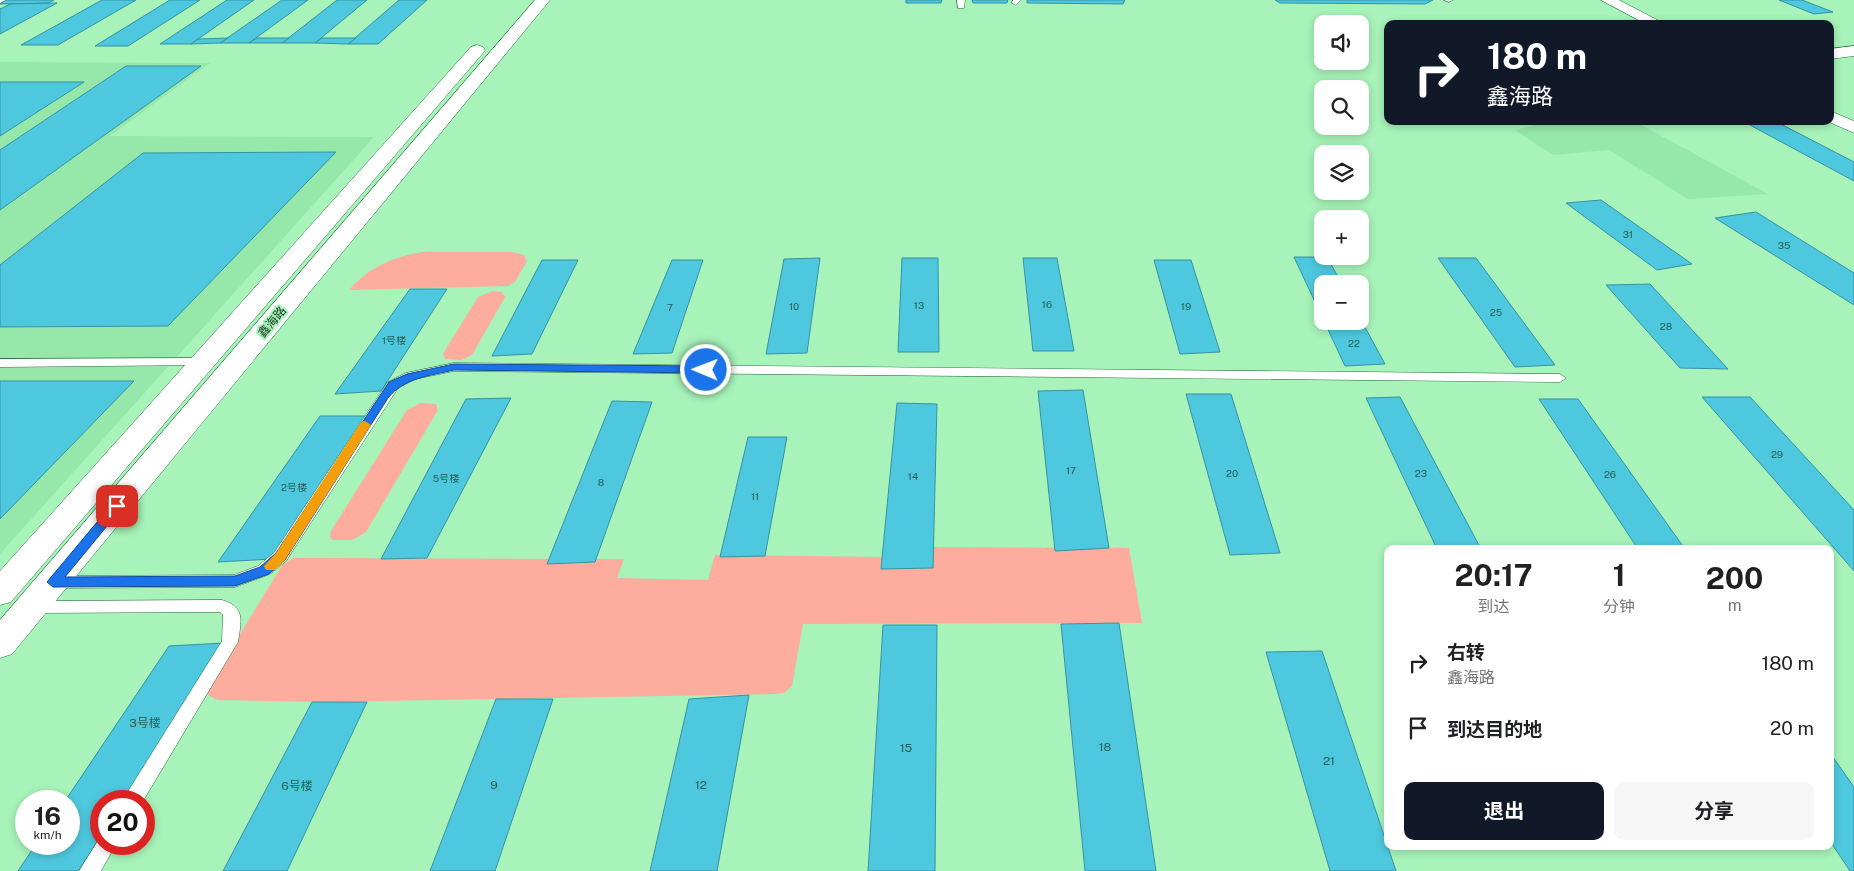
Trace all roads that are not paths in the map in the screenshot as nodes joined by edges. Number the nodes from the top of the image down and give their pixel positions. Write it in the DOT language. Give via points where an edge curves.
graph roads {
  1 [pos="522,0"];
  2 [pos="543,0"];
  3 [pos="1602,2"];
  4 [pos="1631,20"];
  5 [pos="1648,20"];
  6 [pos="1854,52"];
  7 [pos="1834,54"];
  8 [pos="1834,106"];
  9 [pos="1854,116"];
  10 [pos="1834,118"];
  11 [pos="1854,128"];
  12 [pos="201,362"];
  13 [pos="0,363"];
  14 [pos="1560,378"];
  15 [pos="53,582"];
  16 [pos="0,593"];
  17 [pos="31,607"];
  18 [pos="0,644"];
  19 [pos="139,790"];
  20 [pos="99,855"];
  21 [pos="89,871"];
  1 -- 12 [label="street"];
  2 -- 15 [label="street, 鑫海路"];
  3 -- 4 [label="street"];
  3 -- 5 [label="street"];
  6 -- 7 [label="street"];
  8 -- 9 [label="street"];
  10 -- 11 [label="street"];
  12 -- 13 [label="lane"];
  12 -- 16 [label="street"];
  14 -- 15 [label="lane" via="454,367 411,376 393,385 280,557 264,570 235,581"];
  15 -- 17 [label="street, 鑫海路"];
  17 -- 18 [label="street, 鑫海路"];
  17 -- 19 [label="lane" via="222,606 231,611 230,642"];
  20 -- 21 [label="lane"];
}
